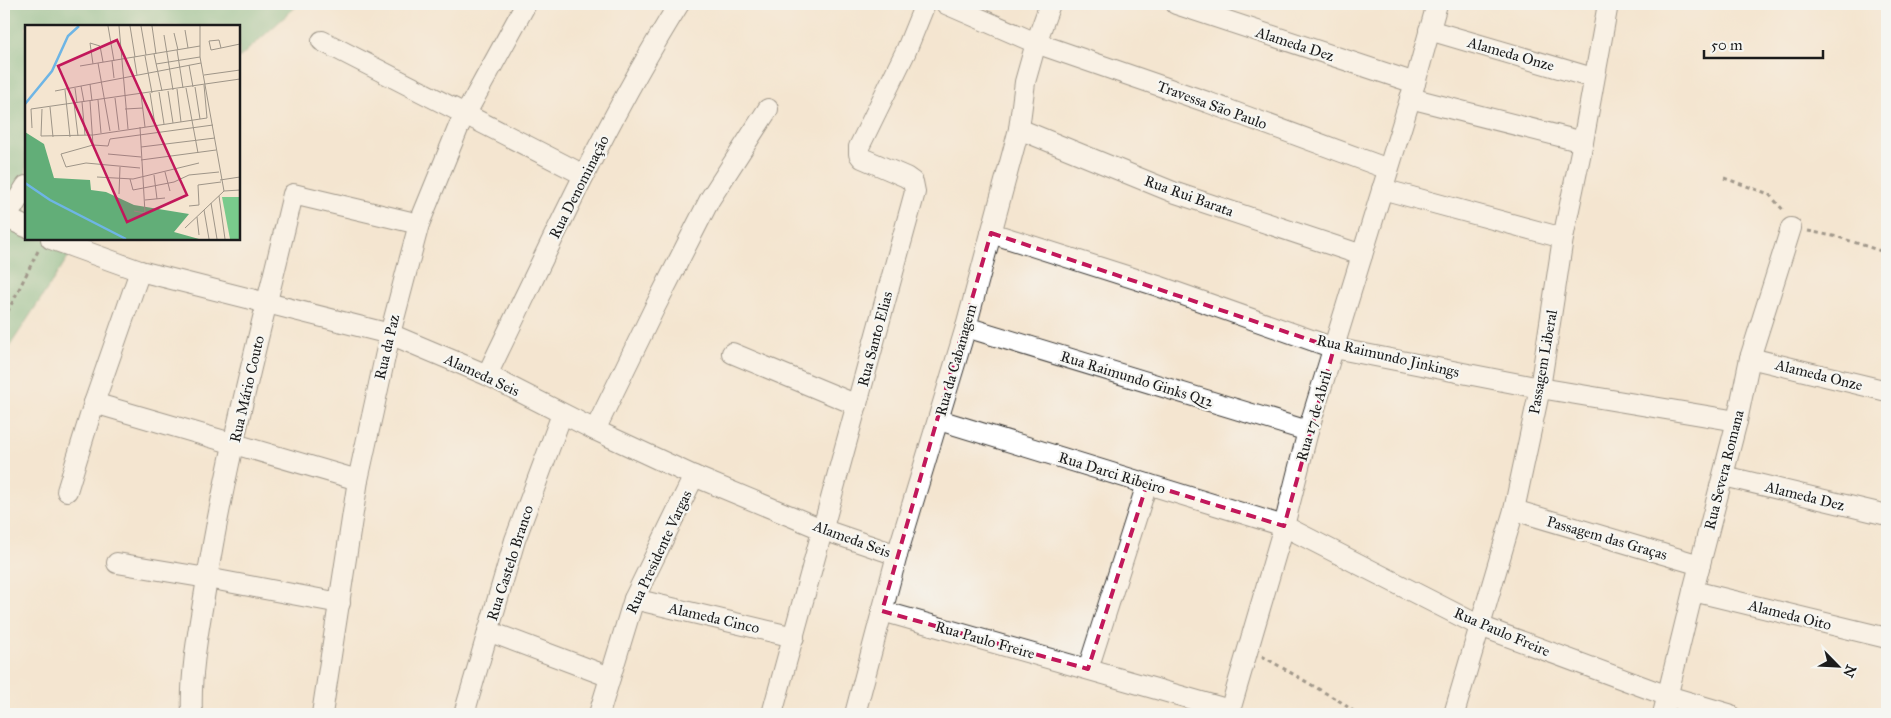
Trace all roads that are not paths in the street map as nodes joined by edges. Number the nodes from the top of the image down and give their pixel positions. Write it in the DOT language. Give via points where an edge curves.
graph roads {
  1 [pos="526,4"];
  2 [pos="679,4"];
  3 [pos="925,4"];
  4 [pos="946,4"];
  5 [pos="1050,4"];
  6 [pos="1176,4"];
  7 [pos="1437,4"];
  8 [pos="1608,4"];
  9 [pos="1429,30"];
  10 [pos="322,41"];
  11 [pos="1036,43"];
  12 [pos="1593,78"];
  13 [pos="1412,91"];
  14 [pos="768,109"];
  15 [pos="466,114"];
  16 [pos="1018,129"];
  17 [pos="1583,142"];
  18 [pos="1388,169"];
  19 [pos="584,175"];
  20 [pos="25,187"];
  21 [pos="1382,189"];
  22 [pos="18,224"];
  23 [pos="419,224"];
  24 [pos="1791,228"];
  25 [pos="991,233"];
  26 [pos="1563,238"];
  27 [pos="46,243"];
  28 [pos="1362,254"];
  29 [pos="140,271"];
  30 [pos="267,303"];
  31 [pos="966,327"];
  32 [pos="390,334"];
  33 [pos="1334,348"];
  34 [pos="732,353"];
  35 [pos="1750,358"];
  36 [pos="487,375"];
  37 [pos="1540,388"];
  38 [pos="1887,392"];
  39 [pos="94,403"];
  40 [pos="857,405"];
  41 [pos="562,414"];
  42 [pos="939,420"];
  43 [pos="1738,421"];
  44 [pos="595,430"];
  45 [pos="1308,431"];
  46 [pos="234,444"];
  47 [pos="694,476"];
  48 [pos="1724,476"];
  49 [pos="358,480"];
  50 [pos="1147,484"];
  51 [pos="67,490"];
  52 [pos="1514,510"];
  53 [pos="1887,515"];
  54 [pos="1284,526"];
  55 [pos="824,530"];
  56 [pos="898,555"];
  57 [pos="117,563"];
  58 [pos="1700,565"];
  59 [pos="208,578"];
  60 [pos="1692,591"];
  61 [pos="634,600"];
  62 [pos="340,603"];
  63 [pos="882,611"];
  64 [pos="1480,626"];
  65 [pos="488,631"];
  66 [pos="794,637"];
  67 [pos="1887,638"];
  68 [pos="1088,669"];
  69 [pos="610,677"];
  70 [pos="1665,705"];
  71 [pos="1230,712"];
  72 [pos="192,714"];
  73 [pos="322,714"];
  74 [pos="464,714"];
  75 [pos="599,714"];
  76 [pos="772,714"];
  77 [pos="855,714"];
  78 [pos="1454,714"];
  79 [pos="1730,714"];
  1 -- 15 [label="street, Rua da Paz"];
  2 -- 19 [label="street, Rua Denominação"];
  3 -- 40 [label="street, Rua Santo Elias" via="859,147 862,158 906,177 913,182 915,192"];
  4 -- 11 [label="street, Travessa São Paulo"];
  5 -- 11 [label="street, Rua da Cabanagem"];
  6 -- 13 [label="street, Alameda Dez"];
  7 -- 9 [label="street, Rua 17 de Abril"];
  8 -- 12 [label="street, Passagem Liberal"];
  9 -- 12 [label="street, Alameda Onze"];
  9 -- 13 [label="street, Rua 17 de Abril"];
  10 -- 15 [label="street"];
  11 -- 16 [label="street, Rua da Cabanagem" via="1025,82"];
  11 -- 18 [label="street, Travessa São Paulo"];
  12 -- 17 [label="street, Passagem Liberal"];
  13 -- 17 [label="street, Alameda Dez"];
  13 -- 18 [label="street, Rua 17 de Abril"];
  14 -- 44 [label="street" via="710,200"];
  15 -- 19 [label="street"];
  15 -- 23 [label="street, Rua da Paz"];
  16 -- 25 [label="street, Rua da Cabanagem"];
  16 -- 28 [label="street, Rua Rui Barata" via="1173,192"];
  17 -- 26 [label="street, Passagem Liberal"];
  18 -- 21 [label="street, Rua 17 de Abril"];
  19 -- 36 [label="street, Rua Denominação"];
  20 -- 22 [label="street" via="8,215"];
  21 -- 26 [label="street"];
  21 -- 28 [label="street, Rua 17 de Abril"];
  23 -- 30 [label="street, Rua Mário Couto" via="293,194"];
  23 -- 32 [label="street, Rua da Paz"];
  24 -- 35 [label="street, Rua Severa Romana"];
  25 -- 31 [label="street, Rua da Cabanagem"];
  25 -- 33 [label="street, Rua Raimundo Jinkings" via="1158,286"];
  26 -- 37 [label="street, Passagem Liberal"];
  27 -- 29 [label="street, Alameda Seis"];
  28 -- 33 [label="street, Rua 17 de Abril"];
  29 -- 30 [label="street, Alameda Seis"];
  29 -- 39 [label="street"];
  30 -- 32 [label="street, Alameda Seis"];
  30 -- 46 [label="street, Rua Mário Couto"];
  31 -- 42 [label="street, Rua da Cabanagem"];
  31 -- 45 [label="street, Rua Raimundo Ginks Q12"];
  32 -- 36 [label="street, Alameda Seis"];
  32 -- 49 [label="street, Rua da Paz"];
  33 -- 37 [label="street, Rua Raimundo Jinkings"];
  33 -- 45 [label="street, Rua 17 de Abril"];
  34 -- 40 [label="street"];
  35 -- 38 [label="street, Alameda Onze"];
  35 -- 43 [label="street, Rua Severa Romana"];
  36 -- 41 [label="street, Alameda Seis"];
  37 -- 43 [label="street, Rua Raimundo Jinkings"];
  37 -- 52 [label="street, Passagem Liberal"];
  39 -- 46 [label="street"];
  39 -- 51 [label="street"];
  40 -- 55 [label="street, Rua Santo Elias"];
  41 -- 44 [label="street, Alameda Seis"];
  41 -- 65 [label="street, Rua Castelo Branco" via="515,540"];
  42 -- 50 [label="street, Rua Darci Ribeiro"];
  42 -- 56 [label="street, Rua da Cabanagem"];
  43 -- 48 [label="street, Rua Severa Romana"];
  44 -- 47 [label="street, Alameda Seis"];
  45 -- 54 [label="street, Rua 17 de Abril"];
  46 -- 49 [label="street"];
  46 -- 59 [label="street, Rua Mário Couto"];
  47 -- 55 [label="street, Alameda Seis"];
  47 -- 61 [label="street, Rua Presidente Vargas"];
  48 -- 53 [label="street, Alameda Dez"];
  48 -- 58 [label="street, Rua Severa Romana"];
  49 -- 62 [label="street, Rua da Paz"];
  50 -- 54 [label="street, Rua Darci Ribeiro"];
  50 -- 68 [label="street"];
  52 -- 58 [label="street, Passagem das Graças"];
  52 -- 64 [label="street, Passagem Liberal"];
  54 -- 64 [label="street, Rua Paulo Freire"];
  54 -- 71 [label="street, Rua 17 de Abril"];
  55 -- 56 [label="street, Alameda Seis"];
  55 -- 66 [label="street, Rua Santo Elias"];
  56 -- 63 [label="street, Rua da Cabanagem"];
  57 -- 59 [label="street"];
  58 -- 60 [label="street, Rua Severa Romana"];
  59 -- 62 [label="street"];
  59 -- 72 [label="street, Rua Mário Couto" via="196,652"];
  60 -- 67 [label="street, Alameda Oito"];
  60 -- 70 [label="street, Rua Severa Romana"];
  61 -- 66 [label="street, Alameda Cinco"];
  61 -- 69 [label="street, Rua Presidente Vargas"];
  62 -- 73 [label="street, Rua da Paz"];
  63 -- 68 [label="street, Rua Paulo Freire"];
  63 -- 77 [label="street, Rua da Cabanagem"];
  64 -- 70 [label="street, Rua Paulo Freire"];
  64 -- 78 [label="street, Passagem Liberal"];
  65 -- 69 [label="street"];
  65 -- 74 [label="street, Rua Castelo Branco"];
  66 -- 76 [label="street, Rua Santo Elias"];
  68 -- 71 [label="street, Rua Paulo Freire"];
  69 -- 75 [label="street, Rua Presidente Vargas"];
  70 -- 79 [label="street, Rua Paulo Freire"];
}
